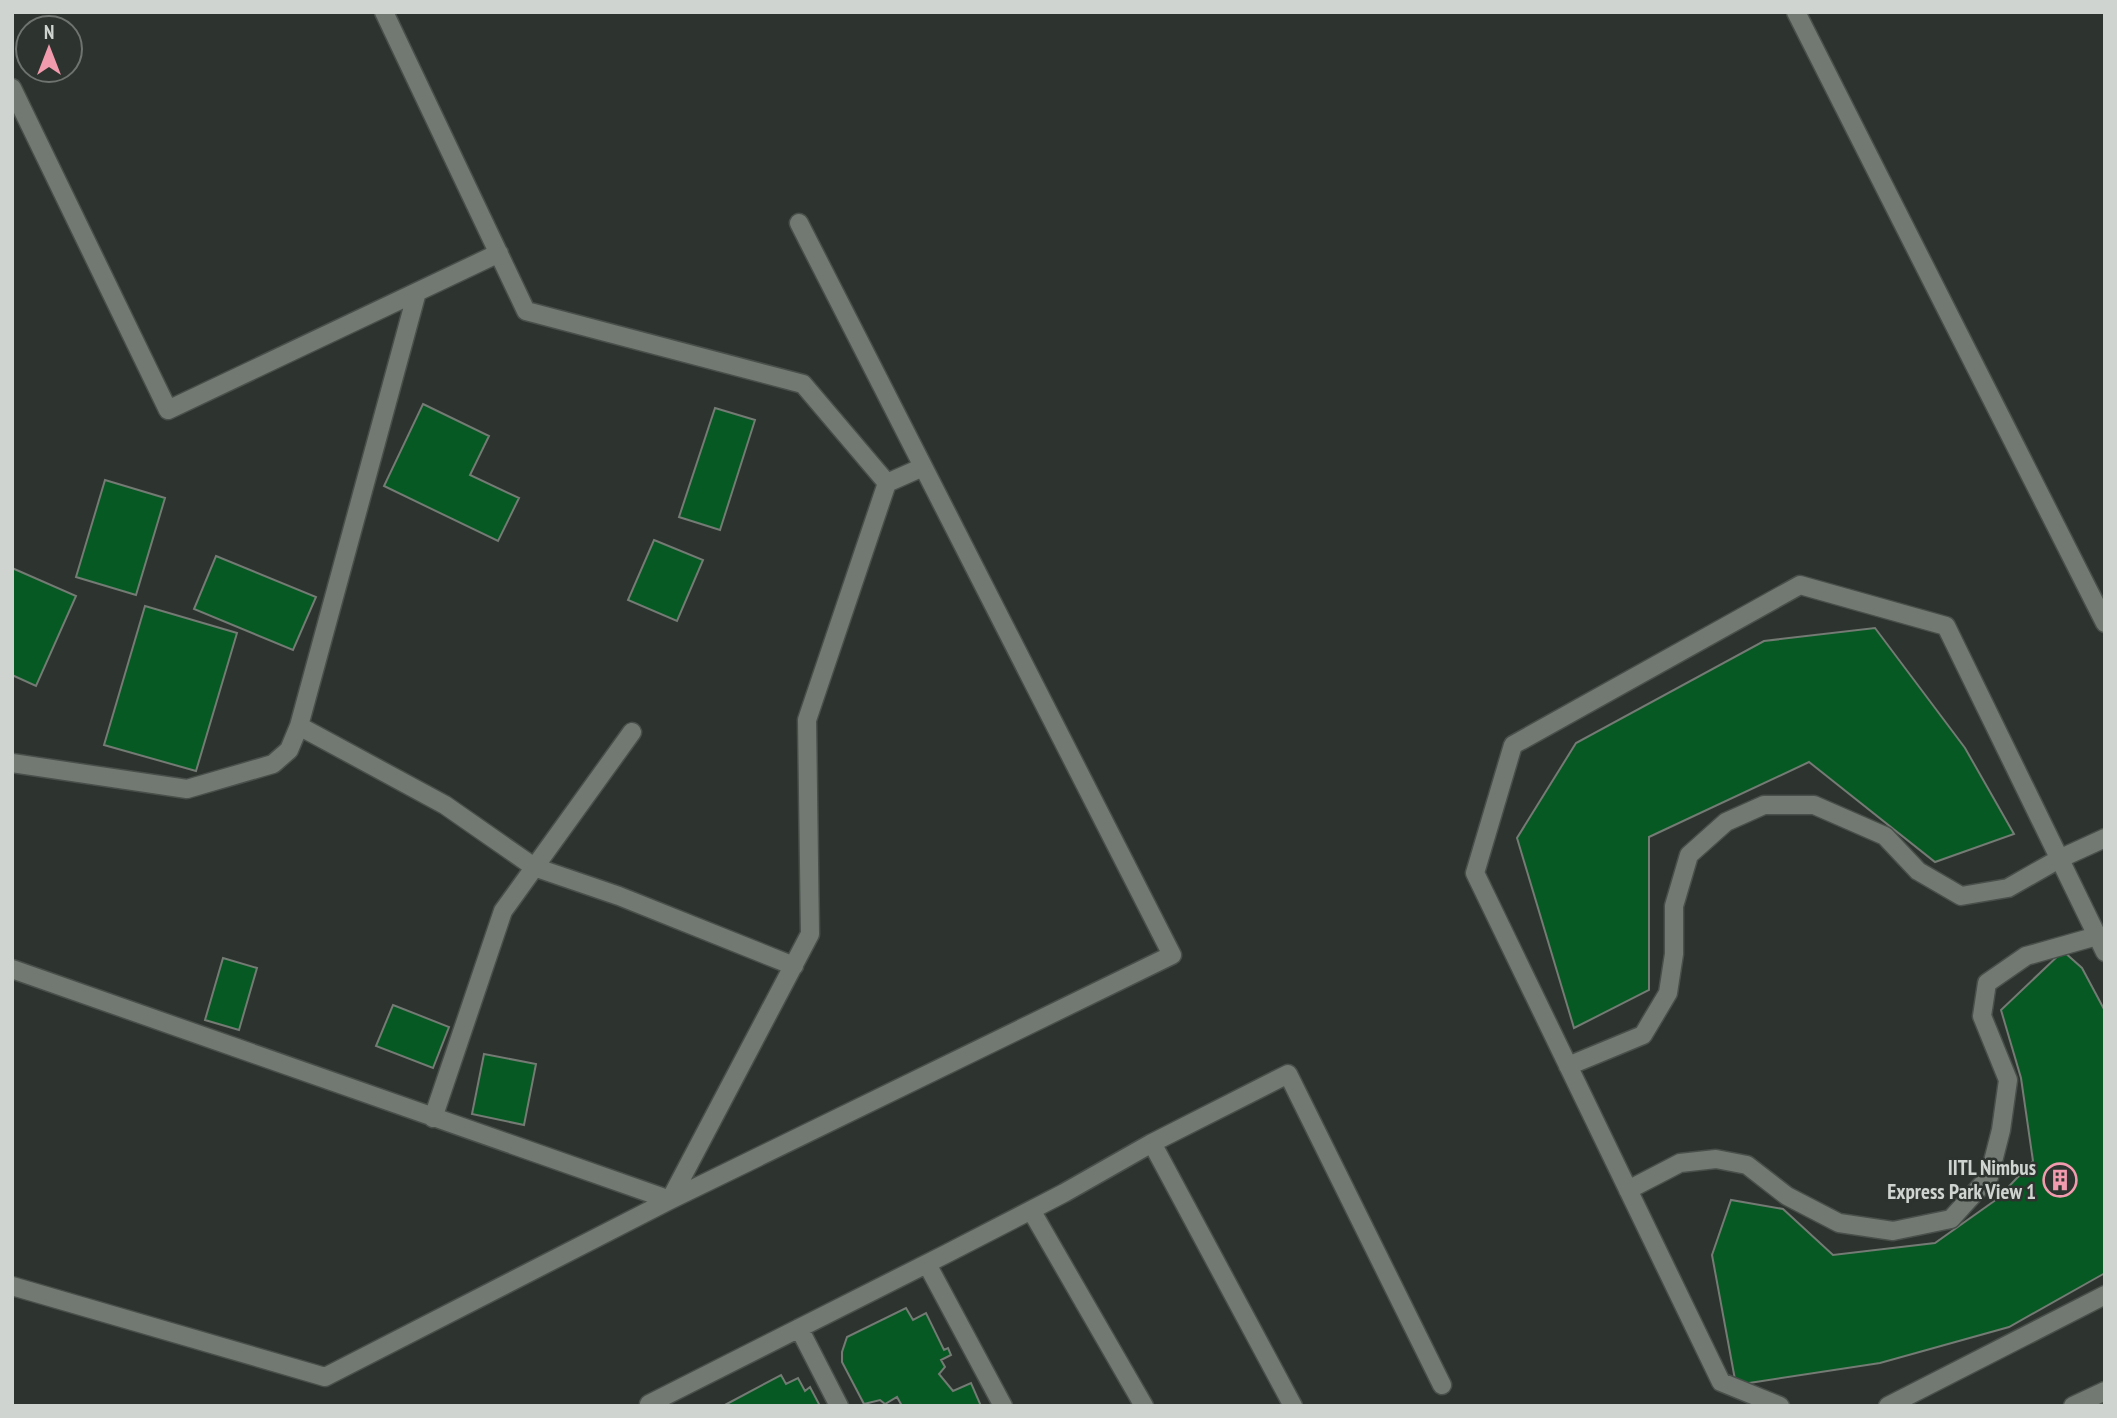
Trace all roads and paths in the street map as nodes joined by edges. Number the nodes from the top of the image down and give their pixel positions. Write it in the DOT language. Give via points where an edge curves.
graph roads {
  1 [pos="384,12"];
  2 [pos="1796,12"];
  3 [pos="12,88"];
  4 [pos="799,223"];
  5 [pos="499,253"];
  6 [pos="417,292"];
  7 [pos="923,467"];
  8 [pos="887,483"];
  9 [pos="2105,623"];
  10 [pos="299,726"];
  11 [pos="632,733"];
  12 [pos="12,763"];
  13 [pos="2105,838"];
  14 [pos="2059,859"];
  15 [pos="534,867"];
  16 [pos="2101,944"];
  17 [pos="794,967"];
  18 [pos="12,969"];
  19 [pos="1568,1066"];
  20 [pos="433,1118"];
  21 [pos="1152,1143"];
  22 [pos="1628,1189"];
  23 [pos="670,1200"];
  24 [pos="1031,1210"];
  25 [pos="927,1264"];
  26 [pos="12,1286"];
  27 [pos="2105,1295"];
  28 [pos="799,1328"];
  29 [pos="1442,1385"];
  30 [pos="2105,1391"];
  31 [pos="648,1405"];
  32 [pos="839,1406"];
  33 [pos="1003,1406"];
  34 [pos="1144,1406"];
  35 [pos="1293,1406"];
  36 [pos="1780,1406"];
  37 [pos="1888,1406"];
  38 [pos="2073,1406"];
  1 -- 5 [label="street"];
  2 -- 9 [label="street"];
  3 -- 6 [label="street" via="168,410"];
  4 -- 7 [label="street"];
  5 -- 6 [label="street"];
  5 -- 8 [label="street" via="526,311 803,384"];
  6 -- 10 [label="street"];
  7 -- 8 [label="street"];
  7 -- 23 [label="street" via="1172,956"];
  8 -- 17 [label="street" via="807,720 810,934"];
  10 -- 12 [label="street" via="289,750 273,764 187,789"];
  10 -- 15 [label="street" via="445,806"];
  11 -- 15 [label="street"];
  13 -- 14 [label="street"];
  14 -- 16 [label="street"];
  14 -- 19 [label="street" via="2008,888 1962,896 1918,871 1885,836 1814,805 1764,805 1727,822 1689,855 1674,906 1668,993 1643,1035"];
  14 -- 19 [label="street" via="1946,626 1800,585 1513,745 1475,873"];
  15 -- 17 [label="street"];
  15 -- 20 [label="street" via="503,911"];
  16 -- 22 [label="street" via="2026,956 1987,983 1982,1016 2008,1080 2001,1130 1989,1177 1951,1219 1893,1231 1839,1223 1787,1196 1747,1165 1716,1159 1680,1163"];
  17 -- 23 [label="street"];
  18 -- 20 [label="street"];
  19 -- 22 [label="street"];
  20 -- 23 [label="street"];
  21 -- 24 [label="street"];
  21 -- 29 [label="street" via="1288,1074"];
  21 -- 35 [label="street"];
  22 -- 36 [label="street" via="1721,1382"];
  23 -- 26 [label="street" via="325,1377"];
  24 -- 25 [label="street"];
  24 -- 34 [label="street"];
  25 -- 28 [label="street"];
  25 -- 33 [label="street"];
  27 -- 37 [label="street"];
  28 -- 31 [label="street"];
  28 -- 32 [label="street"];
  30 -- 38 [label="street"];
}
